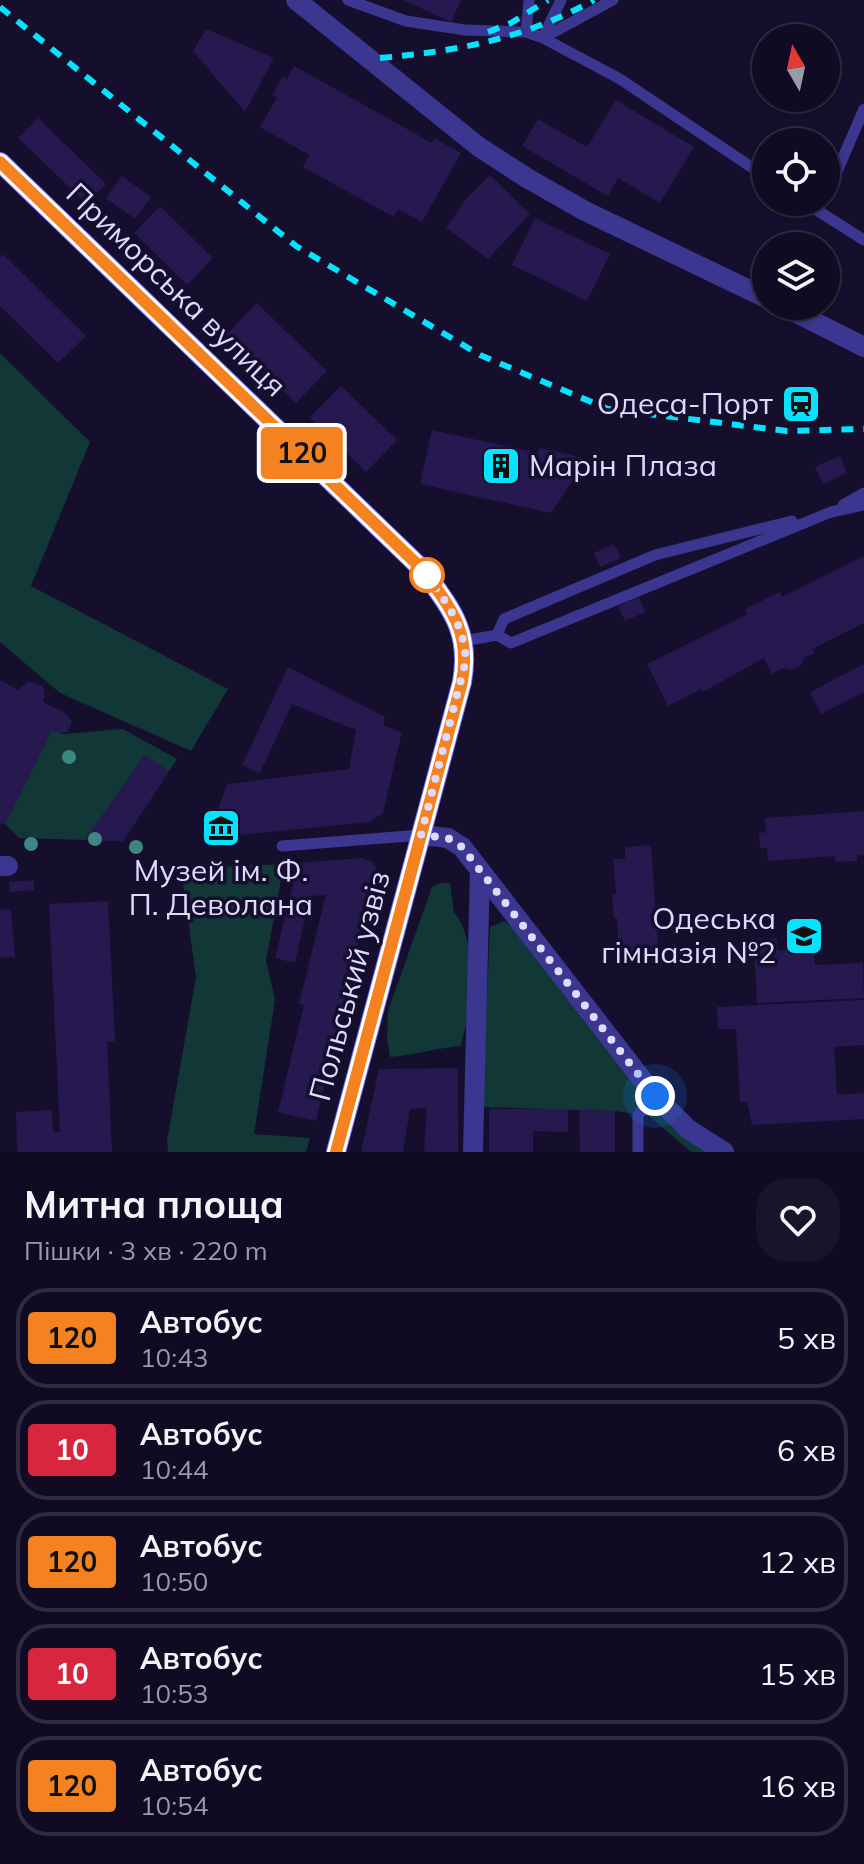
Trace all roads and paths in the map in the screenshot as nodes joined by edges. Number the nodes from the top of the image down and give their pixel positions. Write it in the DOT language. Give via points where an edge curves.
graph roads {
  1 [pos="296,0"];
  2 [pos="348,0"];
  3 [pos="529,0"];
  4 [pos="561,0"];
  5 [pos="613,0"];
  6 [pos="526,32"];
  7 [pos="543,38"];
  8 [pos="864,109"];
  9 [pos="0,162"];
  10 [pos="840,165"];
  11 [pos="752,168"];
  12 [pos="837,216"];
  13 [pos="864,240"];
  14 [pos="752,291"];
  15 [pos="811,320"];
  16 [pos="864,347"];
  17 [pos="864,493"];
  18 [pos="864,505"];
  19 [pos="831,512"];
  20 [pos="497,635"];
  21 [pos="464,641"];
  22 [pos="421,835"];
  23 [pos="282,846"];
  24 [pos="480,871"];
  25 [pos="655,1096"];
  26 [pos="336,1152"];
  27 [pos="473,1152"];
  28 [pos="638,1152"];
  29 [pos="724,1152"];
  1 -- 14 [label="street" via="515,171"];
  2 -- 6 [label="lane" via="406,21"];
  3 -- 6 [label="lane"];
  4 -- 7 [label="lane"];
  5 -- 7 [label="lane"];
  6 -- 7 [label="lane"];
  7 -- 11 [label="lane" via="620,79"];
  8 -- 10 [label="lane"];
  9 -- 21 [label="main road, Приморська вулиця" via="423,570 458,621"];
  12 -- 13 [label="lane"];
  15 -- 16 [label="street"];
  17 -- 19 [label="lane"];
  18 -- 19 [label="lane"];
  19 -- 20 [label="lane" via="511,643"];
  19 -- 20 [label="lane" via="655,555 504,619"];
  20 -- 21 [label="lane"];
  21 -- 22 [label="main road, Польський узвіз" via="462,682"];
  22 -- 23 [label="lane"];
  22 -- 24 [label="street" via="455,841"];
  22 -- 26 [label="main road, Польський узвіз"];
  24 -- 25 [label="street"];
  24 -- 27 [label="street"];
  25 -- 28 [label="lane" via="638,1115"];
  25 -- 29 [label="street" via="688,1129"];
}
